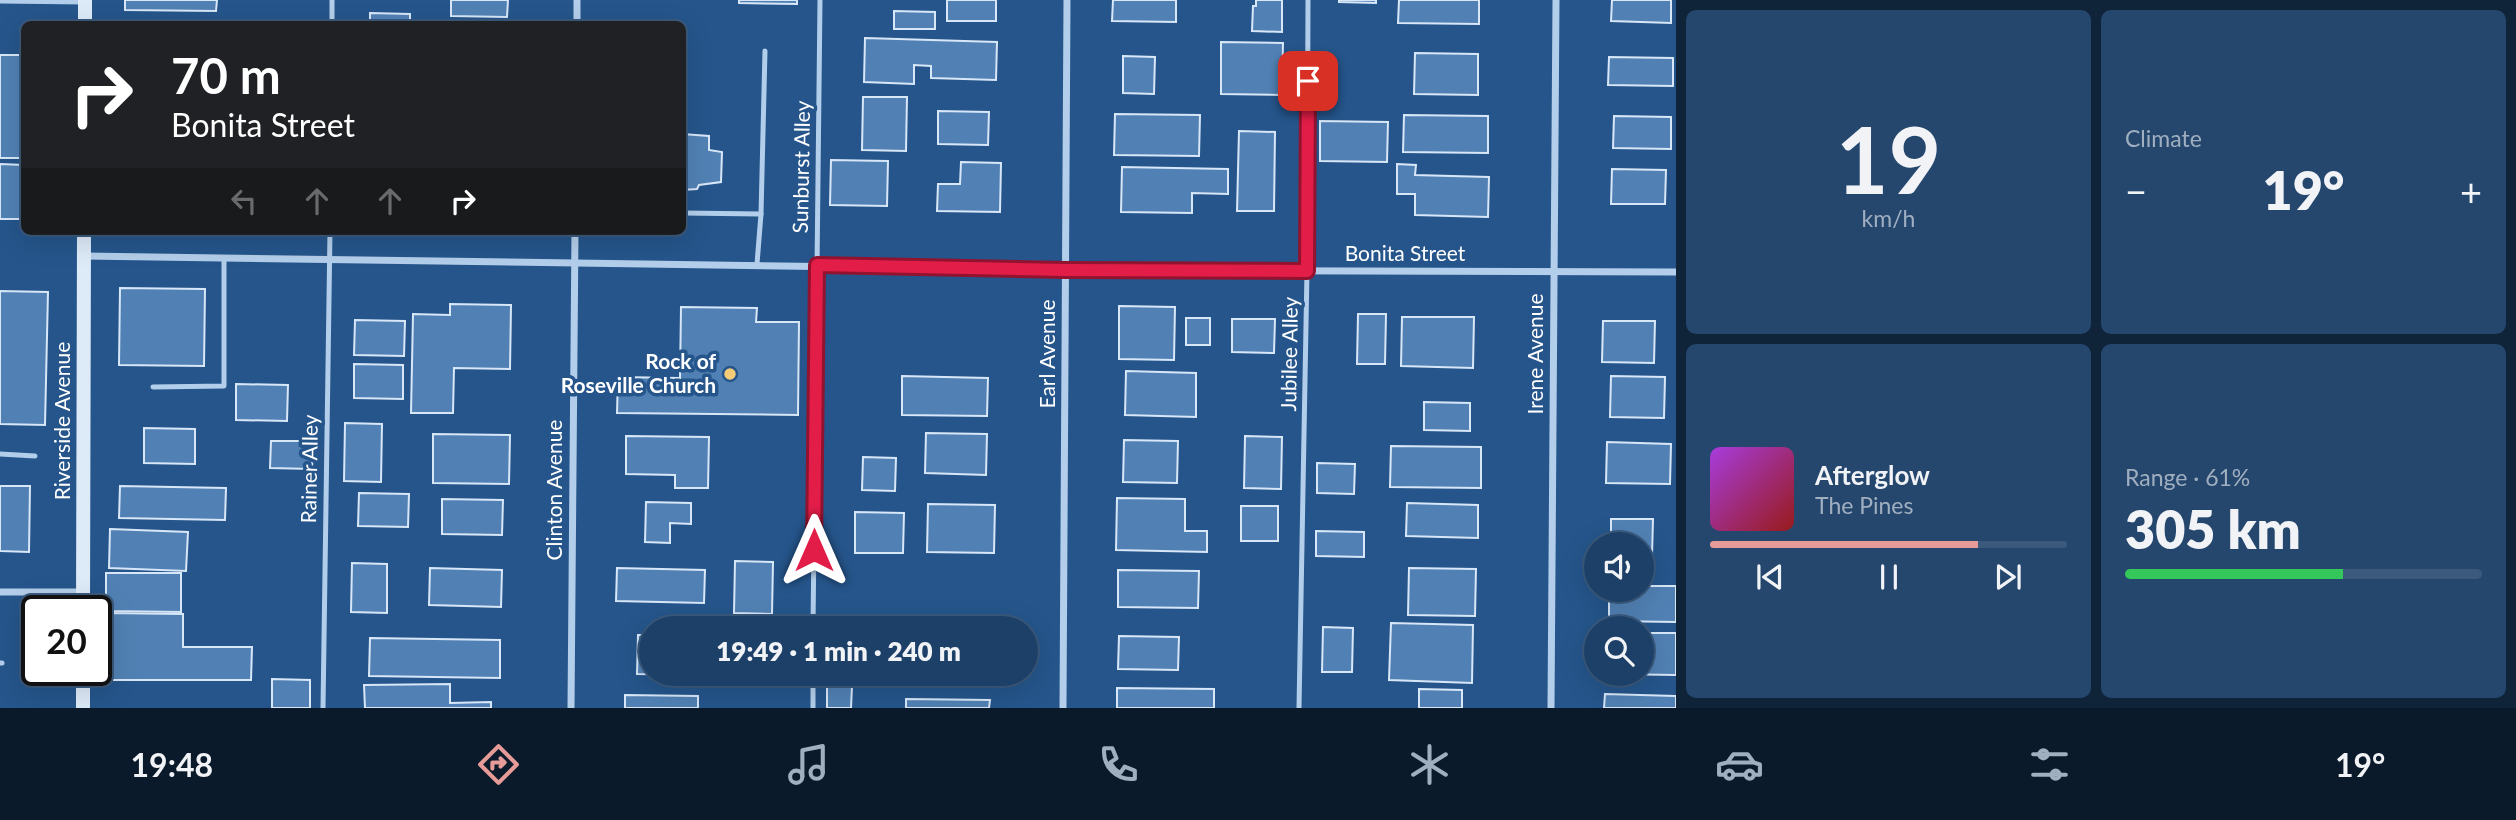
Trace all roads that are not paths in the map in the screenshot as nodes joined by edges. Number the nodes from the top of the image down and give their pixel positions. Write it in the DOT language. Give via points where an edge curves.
graph roads {
  1 [pos="0,0"];
  2 [pos="332,0"];
  3 [pos="577,0"];
  4 [pos="820,0"];
  5 [pos="1067,0"];
  6 [pos="1308,0"];
  7 [pos="1556,0"];
  8 [pos="85,1"];
  9 [pos="85,21"];
  10 [pos="332,21"];
  11 [pos="577,21"];
  12 [pos="765,51"];
  13 [pos="686,213"];
  14 [pos="761,214"];
  15 [pos="84,235"];
  16 [pos="330,235"];
  17 [pos="575,235"];
  18 [pos="83,256"];
  19 [pos="224,258"];
  20 [pos="330,259"];
  21 [pos="574,262"];
  22 [pos="757,264"];
  23 [pos="817,265"];
  24 [pos="1066,270"];
  25 [pos="1307,271"];
  26 [pos="1554,272"];
  27 [pos="1676,272"];
  28 [pos="153,387"];
  29 [pos="0,454"];
  30 [pos="35,456"];
  31 [pos="0,592"];
  32 [pos="83,592"];
  33 [pos="813,616"];
  34 [pos="83,686"];
  35 [pos="813,686"];
  36 [pos="83,708"];
  37 [pos="323,708"];
  38 [pos="570,708"];
  39 [pos="813,708"];
  40 [pos="1063,708"];
  41 [pos="1299,708"];
  42 [pos="1551,708"];
  1 -- 8 [label="street"];
  2 -- 10 [label="lane"];
  3 -- 11 [label="street"];
  4 -- 23 [label="lane, Sunburst Alley"];
  5 -- 24 [label="street, Earl Avenue"];
  6 -- 25 [label="lane, Jubilee Alley"];
  7 -- 26 [label="street, Irene Avenue"];
  8 -- 9 [label="main road"];
  12 -- 14 [label="lane"];
  13 -- 14 [label="lane"];
  14 -- 22 [label="lane"];
  15 -- 18 [label="main road, Riverside Avenue"];
  16 -- 20 [label="lane, Rainer Alley"];
  17 -- 21 [label="street, Clinton Avenue"];
  18 -- 19 [label="street, Bonita Street"];
  18 -- 32 [label="main road, Riverside Avenue"];
  19 -- 20 [label="street, Bonita Street"];
  19 -- 28 [label="lane" via="224,386"];
  20 -- 21 [label="street, Bonita Street"];
  20 -- 37 [label="lane, Rainer Alley"];
  21 -- 22 [label="street, Bonita Street"];
  21 -- 38 [label="street, Clinton Avenue"];
  22 -- 23 [label="street, Bonita Street"];
  23 -- 24 [label="street, Bonita Street"];
  23 -- 33 [label="lane, Sunburst Alley"];
  24 -- 25 [label="street, Bonita Street"];
  24 -- 40 [label="street, Earl Avenue"];
  25 -- 26 [label="street, Bonita Street"];
  25 -- 41 [label="lane, Jubilee Alley"];
  26 -- 27 [label="street, Bonita Street"];
  26 -- 42 [label="street, Irene Avenue"];
  29 -- 30 [label="lane"];
  31 -- 32 [label="street"];
  34 -- 36 [label="main road"];
  35 -- 39 [label="lane"];
}
